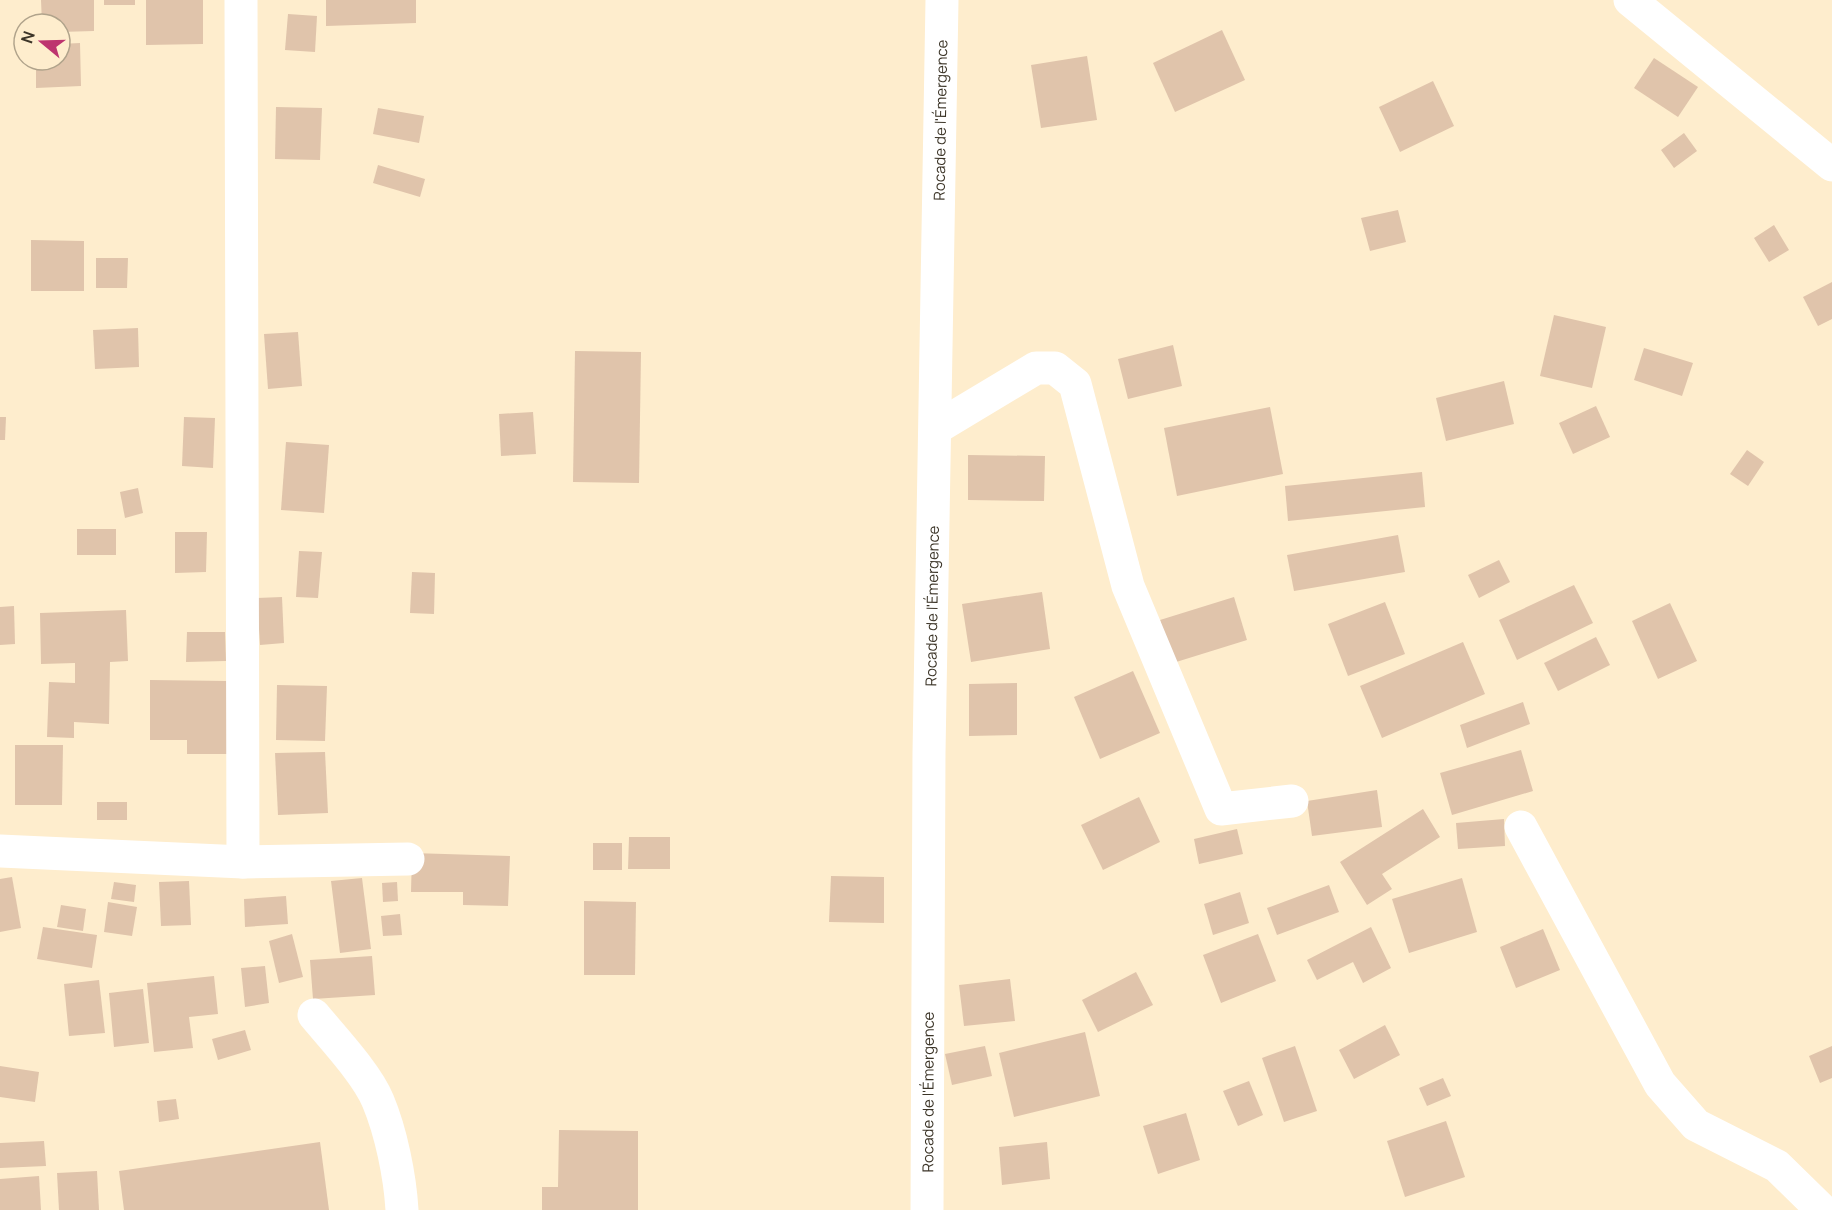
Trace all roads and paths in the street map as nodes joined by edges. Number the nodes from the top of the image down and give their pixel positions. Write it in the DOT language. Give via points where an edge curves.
graph roads {
  1 [pos="241,0"];
  2 [pos="942,0"];
  3 [pos="1630,0"];
  4 [pos="1832,165"];
  5 [pos="936,428"];
  6 [pos="1292,801"];
  7 [pos="1521,826"];
  8 [pos="0,851"];
  9 [pos="408,859"];
  10 [pos="243,862"];
  11 [pos="314,1015"];
  12 [pos="402,1210"];
  13 [pos="927,1210"];
  14 [pos="1822,1210"];
  1 -- 10 [label="street"];
  2 -- 5 [label="street, Rocade de l'Émergence"];
  3 -- 4 [label="street"];
  5 -- 6 [label="street" via="1036,368 1055,368 1076,384 1128,586 1221,809"];
  5 -- 13 [label="street, Rocade de l'Émergence" via="929,753"];
  7 -- 14 [label="street" via="1660,1084 1696,1125 1778,1166"];
  8 -- 10 [label="street"];
  9 -- 10 [label="street"];
  11 -- 12 [label="street" via="378,1100 400,1182"];
}
